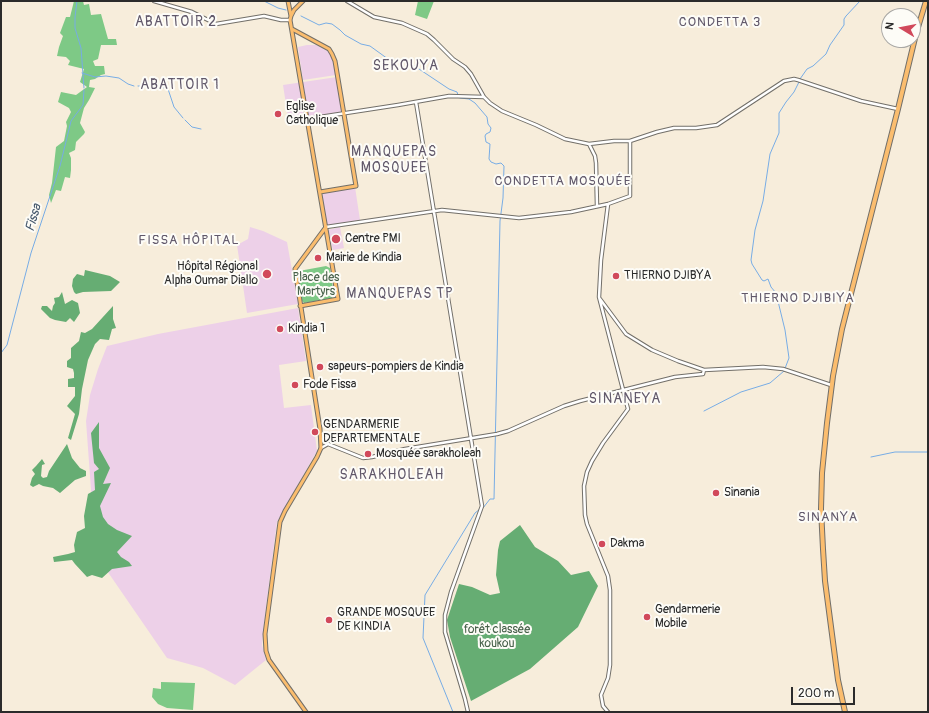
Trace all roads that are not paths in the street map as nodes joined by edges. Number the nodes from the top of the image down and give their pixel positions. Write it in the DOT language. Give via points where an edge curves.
graph roads {
  1 [pos="154,1"];
  2 [pos="288,1"];
  3 [pos="303,1"];
  4 [pos="347,1"];
  5 [pos="926,1"];
  6 [pos="291,18"];
  7 [pos="292,29"];
  8 [pos="484,97"];
  9 [pos="416,102"];
  10 [pos="898,109"];
  11 [pos="344,113"];
  12 [pos="307,119"];
  13 [pos="630,141"];
  14 [pos="589,144"];
  15 [pos="320,192"];
  16 [pos="608,204"];
  17 [pos="597,206"];
  18 [pos="434,211"];
  19 [pos="326,227"];
  20 [pos="599,297"];
  21 [pos="300,306"];
  22 [pos="704,370"];
  23 [pos="831,385"];
  24 [pos="622,390"];
  25 [pos="471,438"];
  26 [pos="321,448"];
  27 [pos="306,712"];
  28 [pos="468,712"];
  29 [pos="608,712"];
  30 [pos="845,712"];
  1 -- 6 [label="street" via="192,12 216,24 264,16 280,20"];
  2 -- 6 [label="main road"];
  3 -- 6 [label="main road" via="294,10"];
  4 -- 8 [label="street" via="374,17 402,23 427,34 468,71"];
  5 -- 10 [label="highway"];
  6 -- 7 [label="main road"];
  7 -- 11 [label="main road" via="329,49 335,61"];
  7 -- 12 [label="main road"];
  8 -- 9 [label="street" via="457,95"];
  8 -- 14 [label="street" via="502,111 565,139"];
  9 -- 11 [label="street"];
  9 -- 18 [label="street"];
  10 -- 13 [label="street" via="800,80 784,81 717,125 674,128"];
  10 -- 23 [label="highway" via="842,329"];
  11 -- 12 [label="street"];
  11 -- 15 [label="main road" via="356,186"];
  12 -- 15 [label="main road"];
  13 -- 14 [label="street"];
  13 -- 16 [label="street" via="630,196"];
  14 -- 17 [label="street" via="596,163"];
  15 -- 19 [label="main road"];
  16 -- 17 [label="street"];
  16 -- 20 [label="street"];
  17 -- 18 [label="street" via="519,218"];
  18 -- 19 [label="street"];
  18 -- 25 [label="street"];
  19 -- 21 [label="main road" via="295,269"];
  19 -- 21 [label="main road" via="338,299"];
  20 -- 22 [label="street" via="626,334 652,350"];
  20 -- 24 [label="street"];
  21 -- 26 [label="main road"];
  22 -- 23 [label="street" via="763,367 785,369"];
  22 -- 24 [label="street" via="703,374 675,377"];
  23 -- 30 [label="highway" via="822,473 822,534 834,652"];
  24 -- 25 [label="street" via="564,406 508,432"];
  24 -- 29 [label="street" via="628,409 592,461 584,486 587,524 608,576 610,590 610,665 608,678 600,695"];
  25 -- 26 [label="street" via="363,458 328,444"];
  25 -- 28 [label="street" via="482,510 445,615 445,632"];
  26 -- 27 [label="main road" via="280,522 265,634 269,660"];
}
